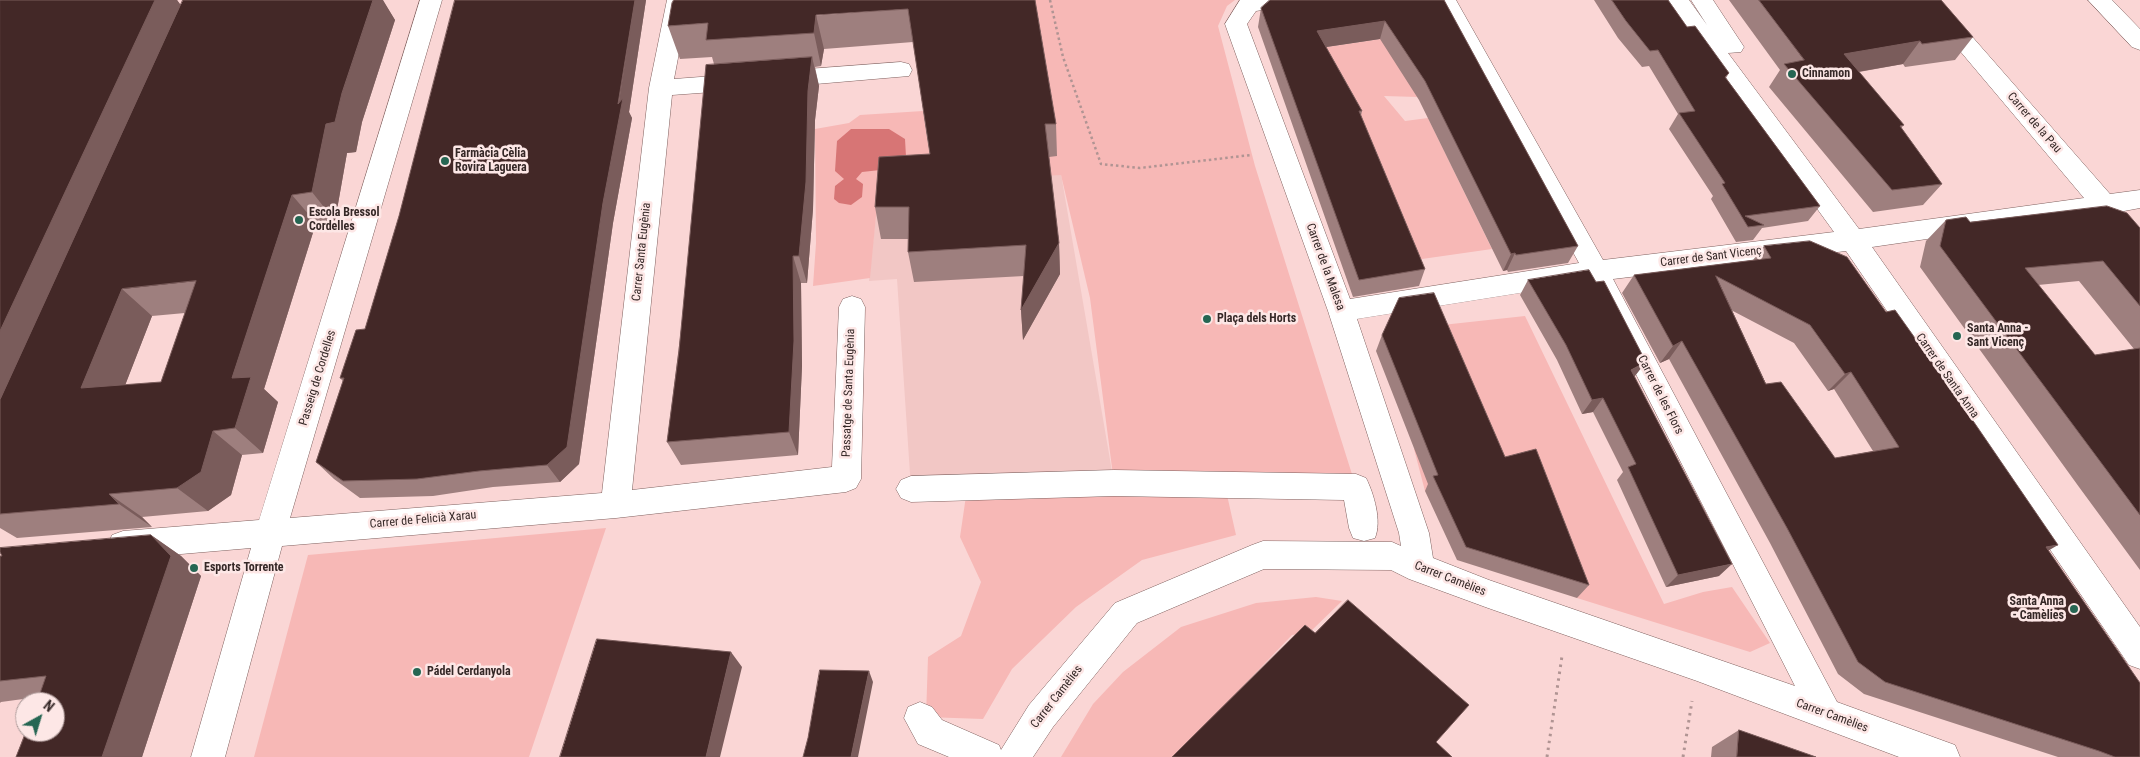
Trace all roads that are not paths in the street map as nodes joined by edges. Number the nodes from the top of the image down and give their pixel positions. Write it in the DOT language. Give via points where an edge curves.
graph roads {
  1 [pos="431,0"];
  2 [pos="678,0"];
  3 [pos="1284,0"];
  4 [pos="1445,0"];
  5 [pos="1677,0"];
  6 [pos="1689,0"];
  7 [pos="1702,0"];
  8 [pos="1928,0"];
  9 [pos="2098,0"];
  10 [pos="2140,42"];
  11 [pos="901,70"];
  12 [pos="661,88"];
  13 [pos="1751,100"];
  14 [pos="2140,199"];
  15 [pos="2104,204"];
  16 [pos="1852,240"];
  17 [pos="2140,246"];
  18 [pos="1596,271"];
  19 [pos="852,307"];
  20 [pos="1341,311"];
  21 [pos="846,479"];
  22 [pos="911,489"];
  23 [pos="616,505"];
  24 [pos="1364,528"];
  25 [pos="271,533"];
  26 [pos="98,547"];
  27 [pos="1420,569"];
  28 [pos="2140,654"];
  29 [pos="1826,714"];
  30 [pos="920,718"];
  31 [pos="208,757"];
  32 [pos="987,757"];
  33 [pos="1014,757"];
  34 [pos="1943,757"];
  1 -- 25 [label="street, Passeig de Cordelles"];
  2 -- 12 [label="street, Carrer Santa Eugènia"];
  3 -- 20 [label="street, Carrer de la Malesa" via="1249,4 1236,24"];
  4 -- 18 [label="street, Carrer de les Flors"];
  5 -- 13 [label="street, Carrer de Santa Anna"];
  6 -- 13 [label="street, Carrer de Santa Anna"];
  7 -- 13 [label="street, Carrer de Santa Anna" via="1737,53"];
  8 -- 15 [label="street, Carrer de la Pau"];
  9 -- 10 [label="street"];
  11 -- 12 [label="street"];
  12 -- 23 [label="street, Carrer Santa Eugènia"];
  13 -- 16 [label="street, Carrer de Santa Anna"];
  14 -- 15 [label="street, Carrer de Sant Vicenç"];
  15 -- 16 [label="street, Carrer de Sant Vicenç"];
  15 -- 17 [label="street, Carrer de la Pau"];
  16 -- 18 [label="street, Carrer de Sant Vicenç"];
  16 -- 28 [label="street, Carrer de Santa Anna"];
  18 -- 20 [label="street, Carrer de Sant Vicenç"];
  18 -- 29 [label="street, Carrer de les Flors"];
  19 -- 21 [label="street, Passatge de Santa Eugènia"];
  20 -- 27 [label="street, Carrer de la Malesa" via="1414,533"];
  21 -- 23 [label="street, Carrer de Felicià Xarau" via="814,480"];
  22 -- 24 [label="street" via="1114,483 1356,487"];
  23 -- 25 [label="street, Carrer de Felicià Xarau"];
  25 -- 26 [label="street, Carrer de Felicià Xarau"];
  25 -- 31 [label="street, Passeig de Cordelles"];
  27 -- 29 [label="street, Carrer Camèlies"];
  27 -- 33 [label="street, Carrer Camèlies" via="1392,556 1263,555 1126,613 1040,716"];
  29 -- 34 [label="street, Carrer Camèlies"];
  30 -- 32 [label="street" via="930,732"];
}
